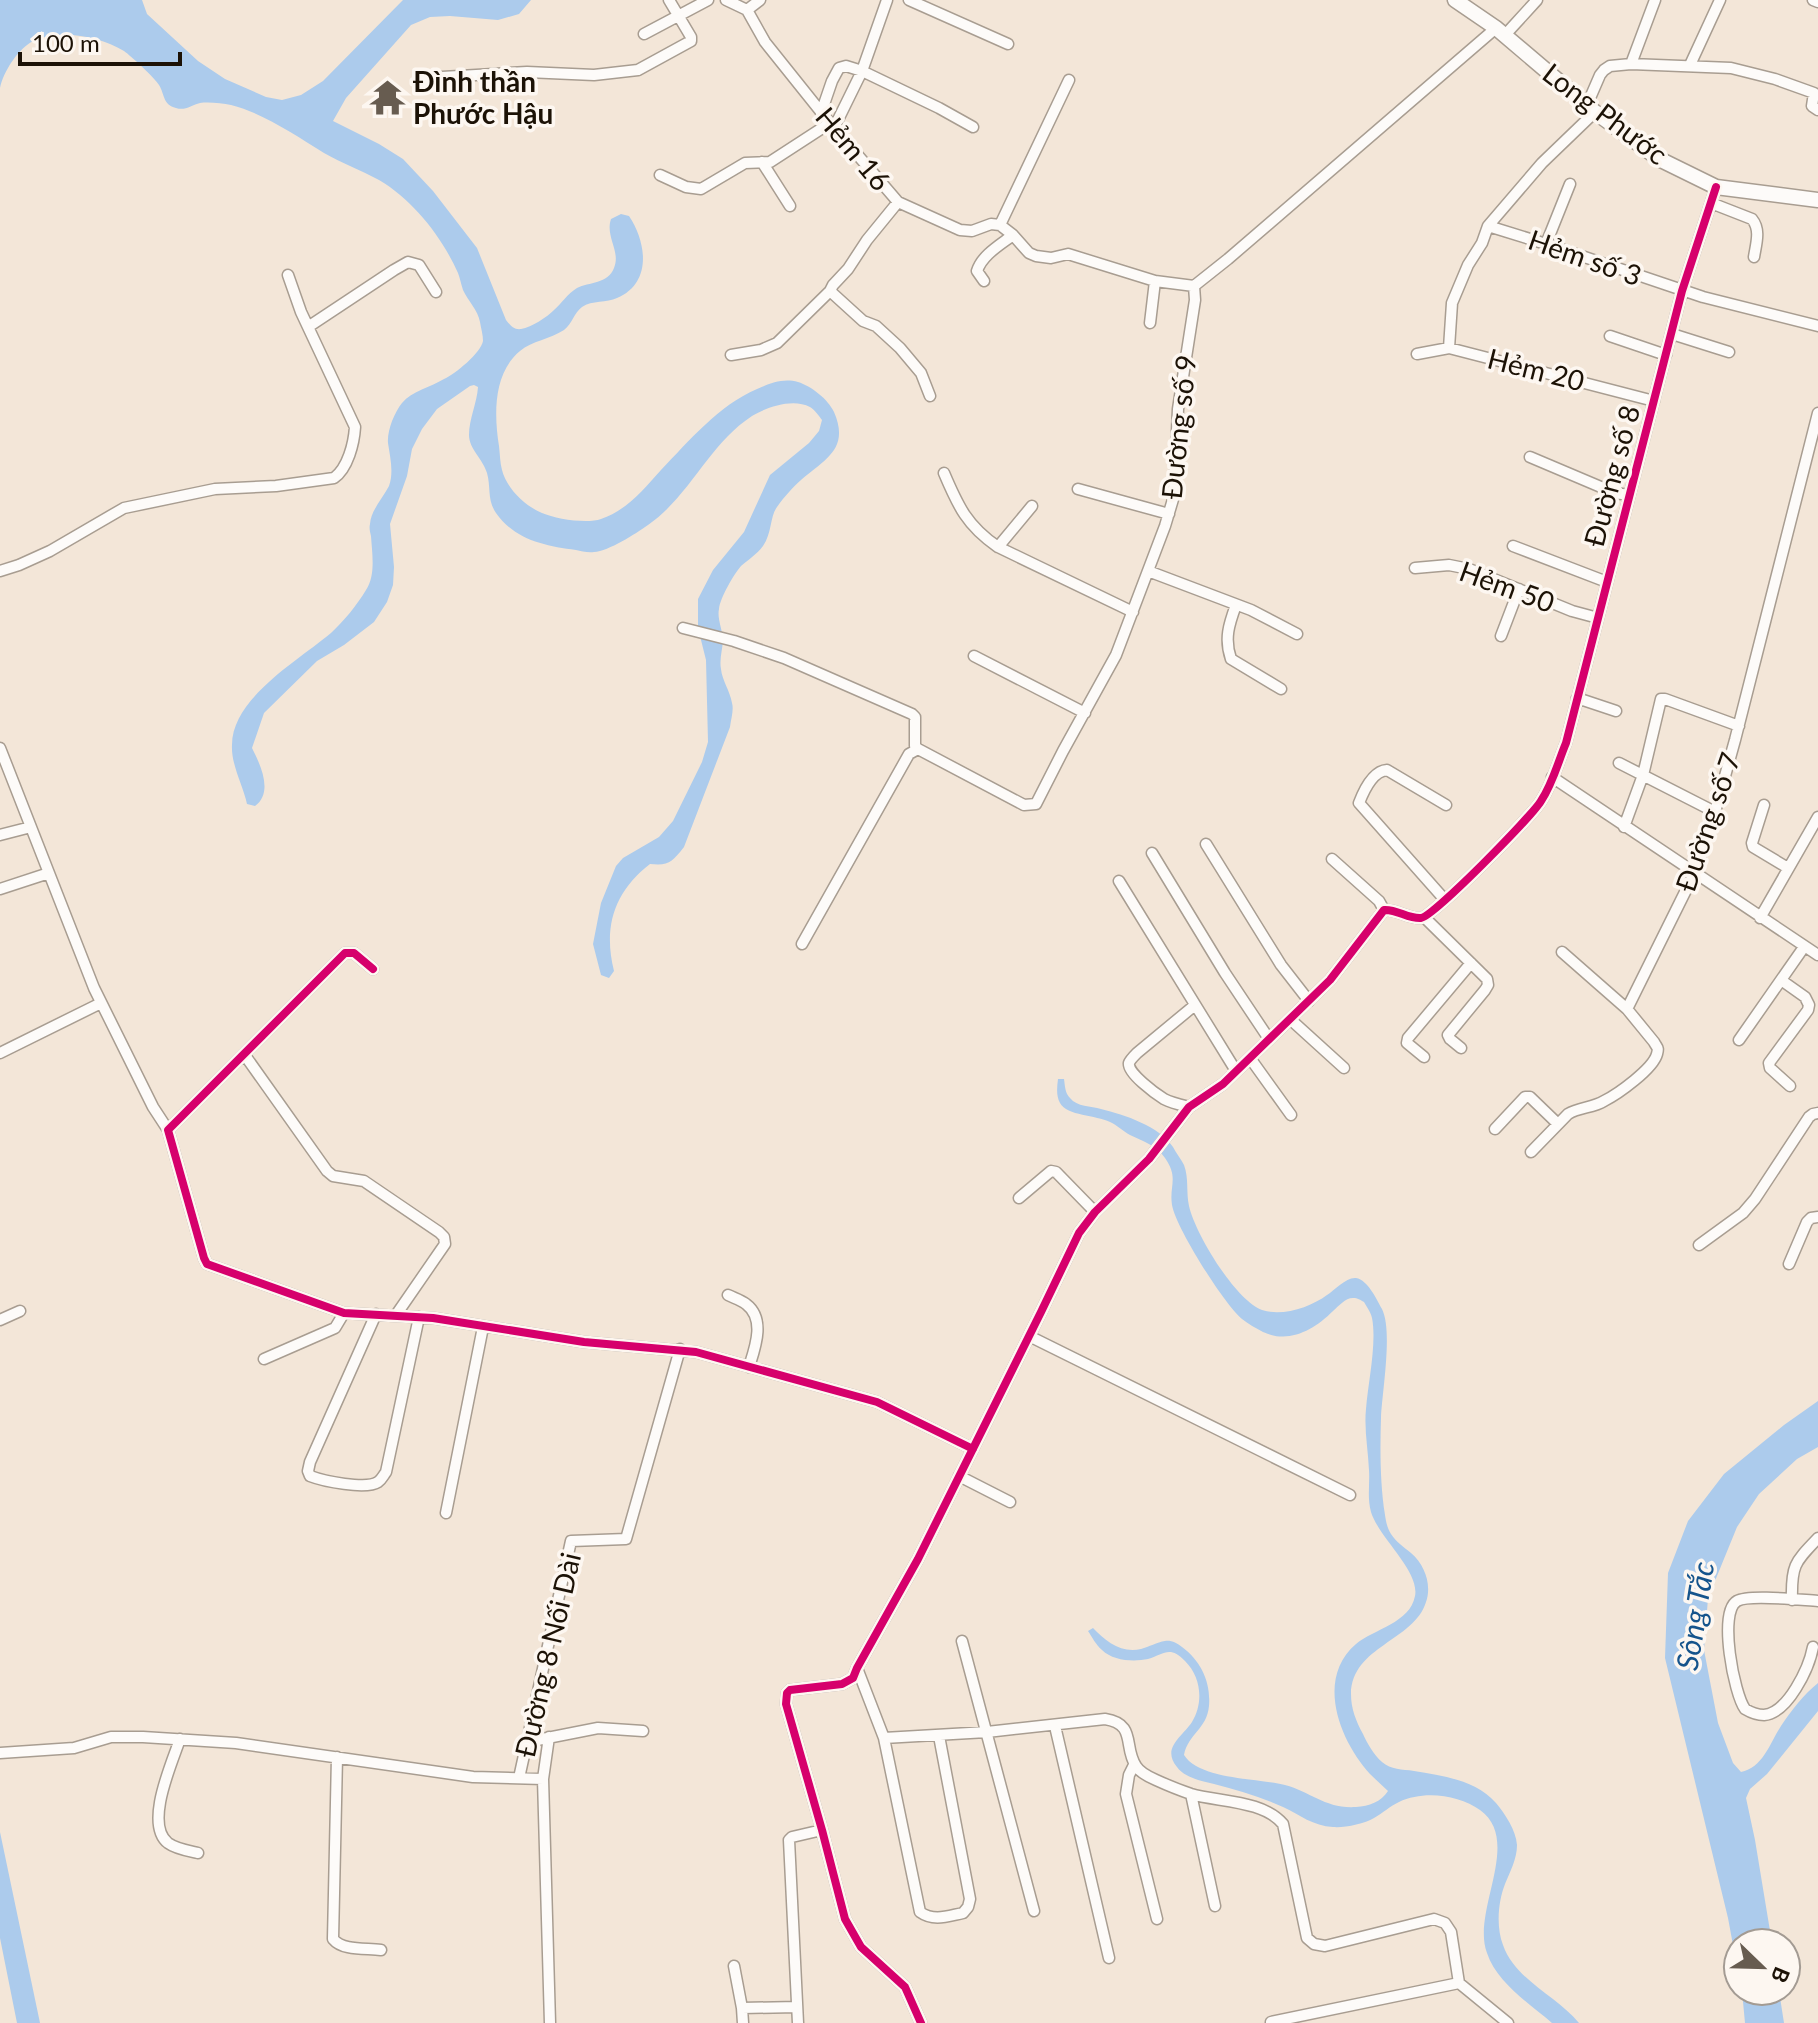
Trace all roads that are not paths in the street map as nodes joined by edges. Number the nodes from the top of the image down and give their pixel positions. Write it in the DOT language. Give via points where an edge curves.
graph roads {
  1 [pos="669,0"];
  2 [pos="708,0"];
  3 [pos="726,0"];
  4 [pos="760,0"];
  5 [pos="887,0"];
  6 [pos="909,0"];
  7 [pos="1455,0"];
  8 [pos="1537,0"];
  9 [pos="1655,0"];
  10 [pos="1720,0"];
  11 [pos="747,10"];
  12 [pos="679,16"];
  13 [pos="1500,32"];
  14 [pos="644,34"];
  15 [pos="1008,44"];
  16 [pos="1631,64"];
  17 [pos="1690,65"];
  18 [pos="862,71"];
  19 [pos="425,78"];
  20 [pos="1069,80"];
  21 [pos="1591,109"];
  22 [pos="1818,110"];
  23 [pos="821,113"];
  24 [pos="832,126"];
  25 [pos="973,127"];
  26 [pos="762,162"];
  27 [pos="660,175"];
  28 [pos="1570,184"];
  29 [pos="1716,187"];
  30 [pos="1818,200"];
  31 [pos="898,202"];
  32 [pos="1711,203"];
  33 [pos="790,206"];
  34 [pos="1000,225"];
  35 [pos="1488,226"];
  36 [pos="1013,235"];
  37 [pos="1546,244"];
  38 [pos="1754,257"];
  39 [pos="288,275"];
  40 [pos="984,281"];
  41 [pos="1155,281"];
  42 [pos="1194,286"];
  43 [pos="830,291"];
  44 [pos="1682,291"];
  45 [pos="436,292"];
  46 [pos="1150,323"];
  47 [pos="1818,326"];
  48 [pos="308,327"];
  49 [pos="1672,334"];
  50 [pos="1610,336"];
  51 [pos="1449,348"];
  52 [pos="1729,352"];
  53 [pos="1417,354"];
  54 [pos="731,355"];
  55 [pos="1666,355"];
  56 [pos="930,396"];
  57 [pos="1654,401"];
  58 [pos="1818,413"];
  59 [pos="1530,457"];
  60 [pos="944,473"];
  61 [pos="1078,489"];
  62 [pos="1629,495"];
  63 [pos="1032,506"];
  64 [pos="1169,514"];
  65 [pos="1513,546"];
  66 [pos="998,547"];
  67 [pos="1415,568"];
  68 [pos="0,571"];
  69 [pos="1148,571"];
  70 [pos="1607,582"];
  71 [pos="1519,589"];
  72 [pos="1236,605"];
  73 [pos="1133,612"];
  74 [pos="1598,618"];
  75 [pos="688,629"];
  76 [pos="1297,634"];
  77 [pos="1501,636"];
  78 [pos="974,656"];
  79 [pos="1281,689"];
  80 [pos="1577,698"];
  81 [pos="1616,711"];
  82 [pos="1085,713"];
  83 [pos="1739,726"];
  84 [pos="0,748"];
  85 [pos="918,749"];
  86 [pos="1619,763"];
  87 [pos="5,773"];
  88 [pos="1643,775"];
  89 [pos="1552,777"];
  90 [pos="1446,805"];
  91 [pos="1764,805"];
  92 [pos="1715,812"];
  93 [pos="1818,817"];
  94 [pos="31,827"];
  95 [pos="1624,827"];
  96 [pos="0,835"];
  97 [pos="1206,844"];
  98 [pos="1152,853"];
  99 [pos="1332,859"];
  100 [pos="1788,868"];
  101 [pos="49,873"];
  102 [pos="1694,874"];
  103 [pos="1119,881"];
  104 [pos="0,889"];
  105 [pos="1445,900"];
  106 [pos="1384,910"];
  107 [pos="1424,917"];
  108 [pos="1760,918"];
  109 [pos="802,944"];
  110 [pos="1804,947"];
  111 [pos="1562,952"];
  112 [pos="1818,955"];
  113 [pos="1471,963"];
  114 [pos="373,969"];
  115 [pos="1781,980"];
  116 [pos="1309,1001"];
  117 [pos="101,1003"];
  118 [pos="1195,1005"];
  119 [pos="1627,1009"];
  120 [pos="1290,1019"];
  121 [pos="1269,1039"];
  122 [pos="1739,1040"];
  123 [pos="1461,1048"];
  124 [pos="0,1053"];
  125 [pos="244,1054"];
  126 [pos="1424,1057"];
  127 [pos="1250,1058"];
  128 [pos="1344,1068"];
  129 [pos="1236,1071"];
  130 [pos="1790,1086"];
  131 [pos="1185,1112"];
  132 [pos="1818,1113"];
  133 [pos="1291,1115"];
  134 [pos="1558,1124"];
  135 [pos="1495,1129"];
  136 [pos="168,1130"];
  137 [pos="1531,1152"];
  138 [pos="1019,1198"];
  139 [pos="1095,1212"];
  140 [pos="1818,1217"];
  141 [pos="1699,1245"];
  142 [pos="1789,1264"];
  143 [pos="728,1295"];
  144 [pos="20,1311"];
  145 [pos="344,1313"];
  146 [pos="376,1314"];
  147 [pos="396,1315"];
  148 [pos="419,1317"];
  149 [pos="0,1320"];
  150 [pos="483,1327"];
  151 [pos="1029,1336"];
  152 [pos="680,1349"];
  153 [pos="264,1359"];
  154 [pos="749,1367"];
  155 [pos="973,1449"];
  156 [pos="959,1476"];
  157 [pos="1350,1495"];
  158 [pos="1010,1502"];
  159 [pos="446,1513"];
  160 [pos="1818,1538"];
  161 [pos="1792,1600"];
  162 [pos="1818,1601"];
  163 [pos="962,1641"];
  164 [pos="1813,1647"];
  165 [pos="857,1668"];
  166 [pos="1055,1726"];
  167 [pos="643,1731"];
  168 [pos="987,1732"];
  169 [pos="939,1736"];
  170 [pos="549,1737"];
  171 [pos="884,1738"];
  172 [pos="180,1739"];
  173 [pos="527,1742"];
  174 [pos="0,1753"];
  175 [pos="337,1757"];
  176 [pos="1134,1765"];
  177 [pos="519,1778"];
  178 [pos="543,1779"];
  179 [pos="1191,1794"];
  180 [pos="822,1830"];
  181 [pos="198,1853"];
  182 [pos="1215,1906"];
  183 [pos="1034,1911"];
  184 [pos="1157,1919"];
  185 [pos="381,1950"];
  186 [pos="1109,1958"];
  187 [pos="734,1966"];
  188 [pos="1459,1983"];
  189 [pos="797,2007"];
  190 [pos="742,2008"];
  191 [pos="1271,2022"];
  192 [pos="550,2023"];
  193 [pos="743,2023"];
  194 [pos="798,2023"];
  195 [pos="921,2023"];
  196 [pos="1508,2023"];
  1 -- 12 [label="street"];
  2 -- 12 [label="street"];
  3 -- 11 [label="street"];
  4 -- 11 [label="street"];
  5 -- 18 [label="street"];
  6 -- 15 [label="street"];
  7 -- 13 [label="street, Long Phước"];
  8 -- 13 [label="street"];
  9 -- 16 [label="street"];
  10 -- 17 [label="street"];
  11 -- 23 [label="street, Hẻm 16" via="765,42"];
  12 -- 14 [label="street"];
  12 -- 19 [label="street" via="691,41 638,70"];
  13 -- 21 [label="street, Long Phước"];
  13 -- 42 [label="street"];
  16 -- 17 [label="street"];
  16 -- 21 [label="street" via="1604,70"];
  17 -- 22 [label="street" via="1775,79 1814,93 1812,106"];
  18 -- 23 [label="street" via="839,68"];
  18 -- 24 [label="street"];
  18 -- 25 [label="street"];
  20 -- 34 [label="street"];
  21 -- 29 [label="street, Long Phước" via="1659,159"];
  21 -- 35 [label="street"];
  23 -- 24 [label="street, Hẻm 16"];
  24 -- 26 [label="street"];
  24 -- 31 [label="street, Hẻm 16"];
  26 -- 27 [label="street" via="745,163 701,189"];
  26 -- 33 [label="street"];
  28 -- 37 [label="street"];
  29 -- 30 [label="street, Long Phước"];
  29 -- 32 [label="street, Đường số 8"];
  31 -- 34 [label="street, Hẻm 16" via="960,230"];
  31 -- 43 [label="street"];
  32 -- 38 [label="street" via="1756,223"];
  32 -- 44 [label="street, Đường số 8"];
  34 -- 36 [label="street"];
  35 -- 37 [label="street, Hẻm số 3"];
  35 -- 51 [label="street" via="1452,303"];
  36 -- 40 [label="street" via="981,261 977,271"];
  36 -- 41 [label="street" via="1036,256 1068,254"];
  37 -- 44 [label="street, Hẻm số 3"];
  39 -- 48 [label="street"];
  41 -- 42 [label="street"];
  41 -- 46 [label="street"];
  42 -- 64 [label="street, Đường số 9"];
  43 -- 54 [label="street" via="777,343"];
  43 -- 56 [label="street" via="900,348 921,373"];
  44 -- 47 [label="street, Hẻm số 3"];
  44 -- 49 [label="street, Đường số 8"];
  45 -- 48 [label="street" via="419,265 408,262"];
  48 -- 68 [label="street" via="355,427 341,473 276,486 215,489 124,508 50,551"];
  49 -- 52 [label="street"];
  49 -- 55 [label="street, Đường số 8"];
  50 -- 55 [label="street"];
  51 -- 53 [label="street, Hẻm 20"];
  51 -- 57 [label="street, Hẻm 20"];
  55 -- 57 [label="street, Đường số 8"];
  57 -- 62 [label="street, Đường số 8"];
  58 -- 83 [label="street, Đường số 7"];
  59 -- 62 [label="street"];
  60 -- 66 [label="street" via="966,519"];
  61 -- 64 [label="street"];
  62 -- 70 [label="street, Đường số 8"];
  63 -- 66 [label="street"];
  64 -- 69 [label="street, Đường số 9"];
  65 -- 70 [label="street"];
  66 -- 73 [label="street"];
  67 -- 71 [label="street, Hẻm 50" via="1469,569"];
  69 -- 72 [label="street"];
  69 -- 73 [label="street, Đường số 9"];
  70 -- 74 [label="street, Đường số 8"];
  71 -- 74 [label="street, Hẻm 50"];
  71 -- 77 [label="street"];
  72 -- 76 [label="street"];
  72 -- 79 [label="street" via="1227,630 1231,659"];
  73 -- 82 [label="street, Đường số 9"];
  74 -- 80 [label="street, Đường số 8"];
  75 -- 85 [label="street" via="784,658 912,714"];
  78 -- 82 [label="street"];
  80 -- 81 [label="street"];
  80 -- 89 [label="street, Đường số 8"];
  82 -- 85 [label="street, Đường số 9" via="1036,804 1024,805"];
  83 -- 88 [label="street" via="1661,699"];
  83 -- 92 [label="street, Đường số 7"];
  84 -- 87 [label="street"];
  85 -- 109 [label="street" via="909,754"];
  86 -- 88 [label="street"];
  87 -- 94 [label="street"];
  88 -- 92 [label="street"];
  88 -- 95 [label="street"];
  89 -- 95 [label="street"];
  89 -- 105 [label="street, Đường số 8" via="1539,805"];
  90 -- 105 [label="street" via="1382,769 1359,803"];
  91 -- 100 [label="street" via="1753,847"];
  92 -- 102 [label="street, Đường số 7"];
  93 -- 100 [label="street"];
  94 -- 96 [label="street"];
  94 -- 101 [label="street"];
  95 -- 102 [label="street"];
  97 -- 116 [label="street"];
  98 -- 121 [label="street"];
  99 -- 106 [label="street"];
  100 -- 108 [label="street"];
  101 -- 104 [label="street"];
  101 -- 117 [label="street"];
  102 -- 108 [label="street"];
  102 -- 119 [label="street, Đường số 7"];
  103 -- 118 [label="street"];
  105 -- 107 [label="street, Đường số 8"];
  106 -- 107 [label="street"];
  106 -- 116 [label="street"];
  107 -- 113 [label="street"];
  108 -- 110 [label="street"];
  110 -- 112 [label="street"];
  110 -- 115 [label="street"];
  111 -- 119 [label="street"];
  113 -- 123 [label="street" via="1488,985 1448,1035"];
  113 -- 126 [label="street" via="1408,1038 1410,1047"];
  114 -- 125 [label="street" via="354,953 345,953"];
  115 -- 122 [label="street"];
  115 -- 130 [label="street" via="1809,1005 1769,1063"];
  116 -- 120 [label="street"];
  117 -- 124 [label="street"];
  117 -- 136 [label="street"];
  118 -- 129 [label="street"];
  118 -- 131 [label="street" via="1129,1064 1144,1084"];
  119 -- 134 [label="street" via="1658,1047 1657,1056 1603,1103 1573,1110"];
  120 -- 121 [label="street"];
  120 -- 128 [label="street"];
  121 -- 127 [label="street"];
  125 -- 136 [label="street"];
  125 -- 147 [label="street" via="327,1171 364,1181 444,1237 445,1244"];
  127 -- 129 [label="street"];
  127 -- 133 [label="street"];
  129 -- 131 [label="street"];
  131 -- 139 [label="street" via="1149,1159"];
  132 -- 141 [label="street" via="1809,1117 1743,1213"];
  134 -- 135 [label="street" via="1525,1097"];
  134 -- 137 [label="street"];
  136 -- 145 [label="street" via="207,1264"];
  138 -- 139 [label="street" via="1051,1171"];
  139 -- 151 [label="street" via="1079,1233"];
  140 -- 142 [label="street" via="1807,1222"];
  143 -- 154 [label="street" via="753,1313 758,1335"];
  144 -- 149 [label="street"];
  145 -- 146 [label="street"];
  145 -- 153 [label="street" via="335,1328"];
  146 -- 147 [label="street"];
  146 -- 148 [label="street" via="310,1462 310,1476 366,1486 381,1480"];
  147 -- 148 [label="street"];
  148 -- 150 [label="street"];
  150 -- 152 [label="street"];
  150 -- 159 [label="street"];
  151 -- 155 [label="street"];
  151 -- 157 [label="street"];
  152 -- 154 [label="street"];
  152 -- 173 [label="street, Đường 8 Nối Dài" via="626,1539 571,1541"];
  154 -- 155 [label="street" via="877,1402"];
  155 -- 156 [label="street"];
  156 -- 158 [label="street"];
  156 -- 165 [label="street"];
  160 -- 161 [label="street" via="1795,1564"];
  161 -- 162 [label="street"];
  161 -- 164 [label="street" via="1741,1600 1730,1611 1729,1649 1745,1709 1764,1715 1776,1710 1803,1677"];
  163 -- 168 [label="street"];
  165 -- 171 [label="street"];
  165 -- 180 [label="street" via="842,1684 787,1693"];
  166 -- 168 [label="street"];
  166 -- 176 [label="street" via="1114,1720 1126,1730"];
  166 -- 186 [label="street"];
  167 -- 170 [label="street" via="598,1728"];
  168 -- 169 [label="street"];
  168 -- 183 [label="street"];
  169 -- 171 [label="street"];
  169 -- 171 [label="street" via="970,1899 963,1913 935,1919 920,1912"];
  170 -- 173 [label="street"];
  170 -- 178 [label="street"];
  172 -- 174 [label="street" via="111,1737 79,1747"];
  172 -- 175 [label="street"];
  172 -- 181 [label="street" via="158,1823 167,1842"];
  173 -- 177 [label="street, Đường 8 Nối Dài"];
  175 -- 177 [label="street" via="473,1777"];
  175 -- 185 [label="street" via="333,1939 342,1947"];
  176 -- 179 [label="street" via="1148,1777"];
  176 -- 184 [label="street" via="1126,1794"];
  177 -- 178 [label="street"];
  178 -- 192 [label="street"];
  179 -- 182 [label="street"];
  179 -- 188 [label="street" via="1265,1811 1283,1824 1307,1938 1314,1944 1325,1946 1434,1919 1451,1932"];
  180 -- 189 [label="street" via="789,1840"];
  180 -- 195 [label="street" via="845,1919 861,1947 905,1987"];
  187 -- 190 [label="street"];
  188 -- 191 [label="street"];
  188 -- 196 [label="street"];
  189 -- 190 [label="street"];
  189 -- 194 [label="street"];
  190 -- 193 [label="street"];
}
